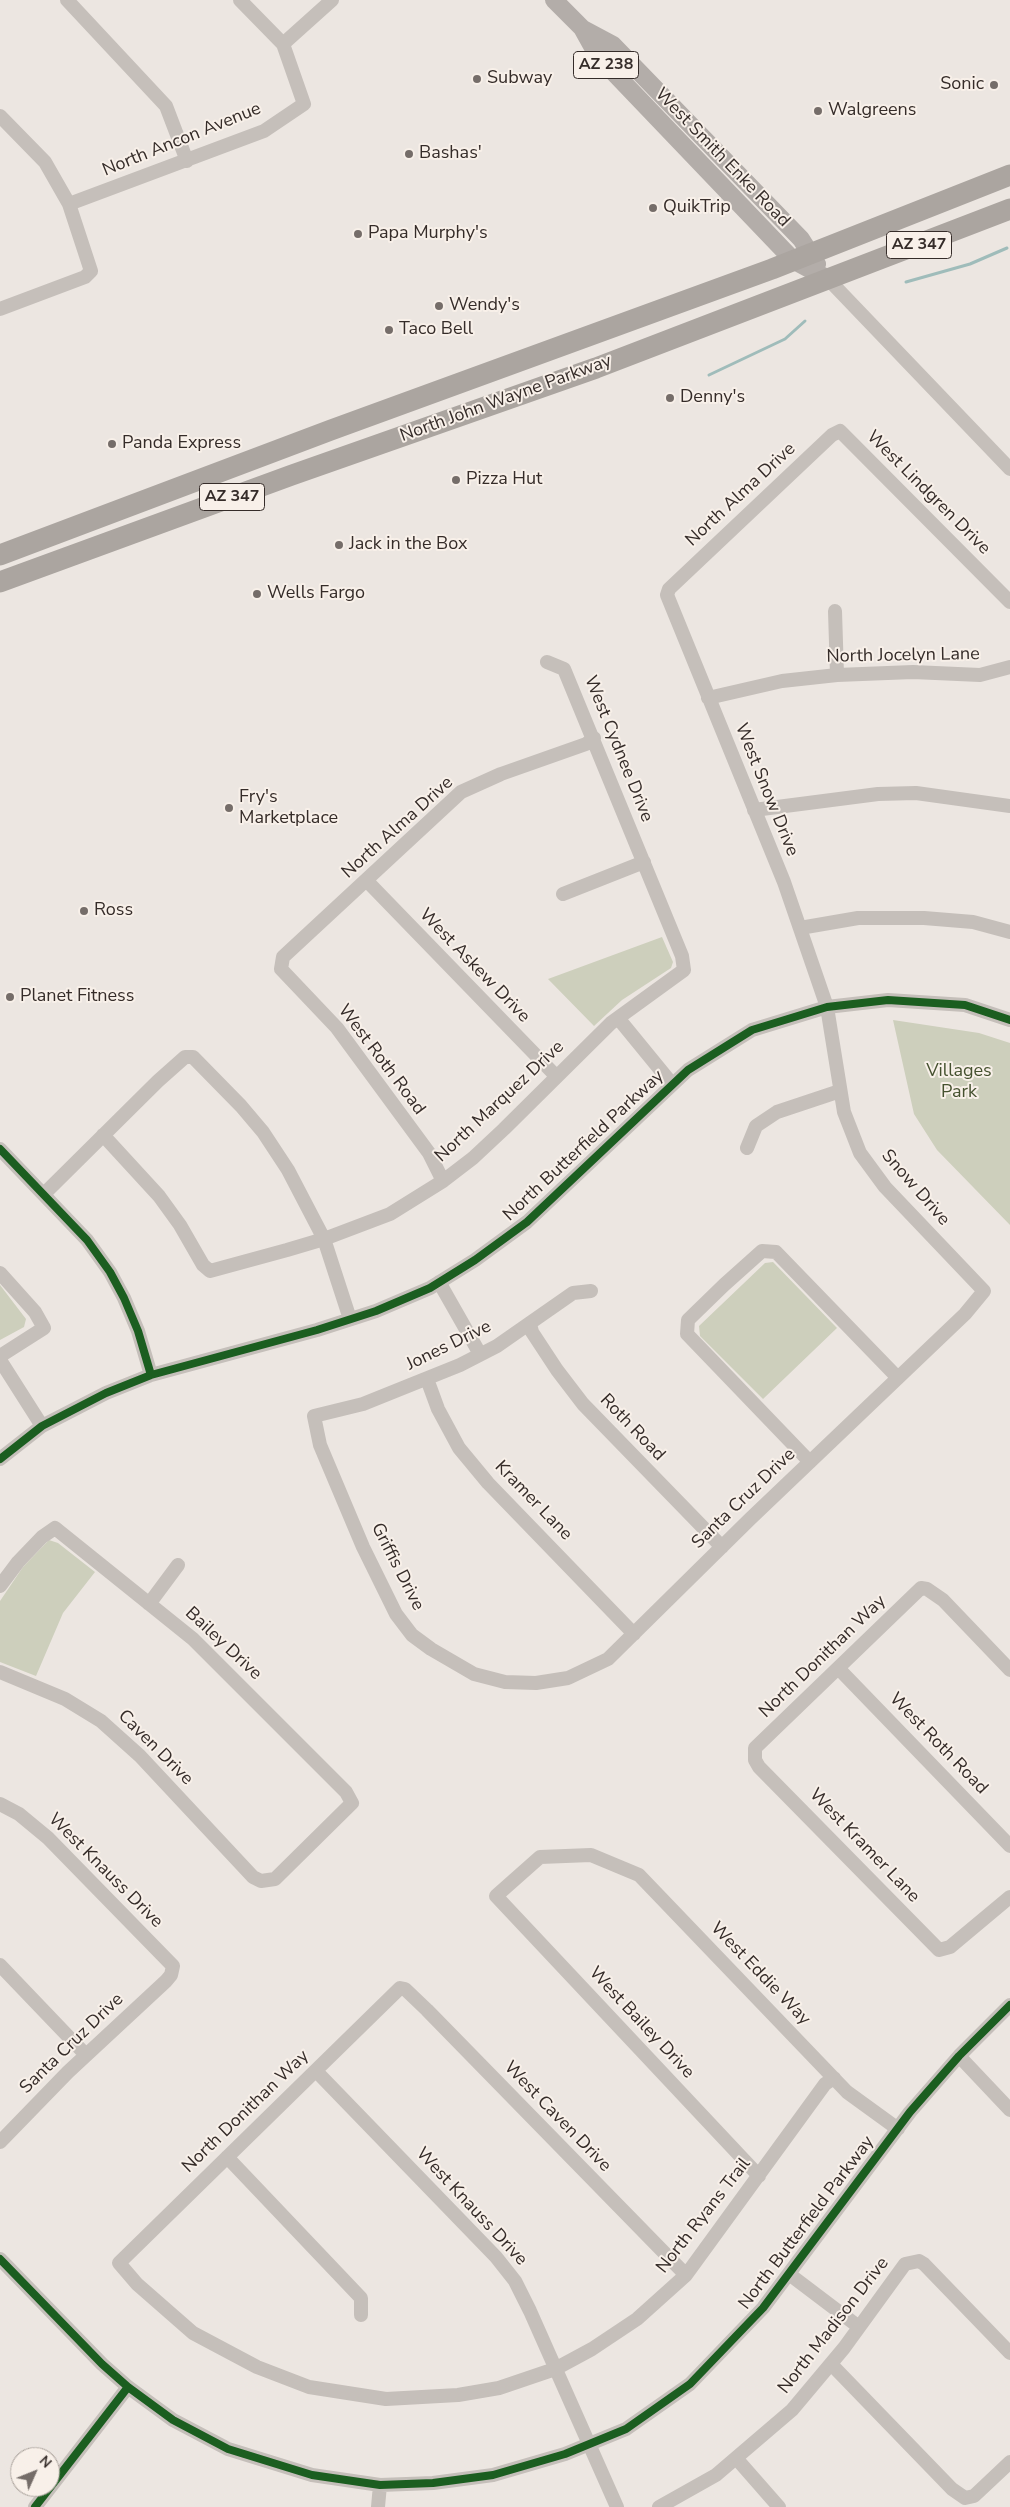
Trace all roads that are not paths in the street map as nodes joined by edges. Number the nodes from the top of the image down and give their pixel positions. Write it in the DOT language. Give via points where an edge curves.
graph roads {
  1 [pos="67,0"];
  2 [pos="240,0"];
  3 [pos="332,0"];
  4 [pos="554,0"];
  5 [pos="582,28"];
  6 [pos="283,44"];
  7 [pos="637,96"];
  8 [pos="0,116"];
  9 [pos="704,139"];
  10 [pos="187,161"];
  11 [pos="1010,175"];
  12 [pos="69,204"];
  13 [pos="1010,209"];
  14 [pos="802,257"];
  15 [pos="828,279"];
  16 [pos="0,309"];
  17 [pos="388,411"];
  18 [pos="840,431"];
  19 [pos="337,459"];
  20 [pos="1010,469"];
  21 [pos="0,555"];
  22 [pos="0,582"];
  23 [pos="669,589"];
  24 [pos="1010,602"];
  25 [pos="836,611"];
  26 [pos="548,662"];
  27 [pos="1010,667"];
  28 [pos="837,675"];
  29 [pos="708,698"];
  30 [pos="594,738"];
  31 [pos="1010,806"];
  32 [pos="754,810"];
  33 [pos="644,862"];
  34 [pos="366,880"];
  35 [pos="564,894"];
  36 [pos="800,928"];
  37 [pos="1010,932"];
  38 [pos="281,969"];
  39 [pos="684,970"];
  40 [pos="826,1007"];
  41 [pos="618,1018"];
  42 [pos="1010,1020"];
  43 [pos="556,1076"];
  44 [pos="672,1084"];
  45 [pos="840,1091"];
  46 [pos="104,1135"];
  47 [pos="747,1148"];
  48 [pos="0,1149"];
  49 [pos="442,1181"];
  50 [pos="44,1194"];
  51 [pos="324,1239"];
  52 [pos="0,1273"];
  53 [pos="438,1282"];
  54 [pos="591,1291"];
  55 [pos="984,1292"];
  56 [pos="350,1319"];
  57 [pos="530,1324"];
  58 [pos="480,1354"];
  59 [pos="0,1356"];
  60 [pos="0,1360"];
  61 [pos="151,1375"];
  62 [pos="898,1378"];
  63 [pos="427,1379"];
  64 [pos="314,1416"];
  65 [pos="42,1426"];
  66 [pos="0,1459"];
  67 [pos="810,1462"];
  68 [pos="722,1547"];
  69 [pos="178,1565"];
  70 [pos="1,1581"];
  71 [pos="149,1604"];
  72 [pos="634,1634"];
  73 [pos="838,1668"];
  74 [pos="1010,1670"];
  75 [pos="0,1672"];
  76 [pos="505,1682"];
  77 [pos="756,1760"];
  78 [pos="0,1804"];
  79 [pos="1010,1846"];
  80 [pos="591,1854"];
  81 [pos="261,1881"];
  82 [pos="1010,1897"];
  83 [pos="0,1965"];
  84 [pos="171,1975"];
  85 [pos="400,1988"];
  86 [pos="1010,2005"];
  87 [pos="86,2055"];
  88 [pos="959,2056"];
  89 [pos="316,2070"];
  90 [pos="834,2078"];
  91 [pos="1010,2110"];
  92 [pos="898,2129"];
  93 [pos="0,2142"];
  94 [pos="227,2158"];
  95 [pos="759,2176"];
  96 [pos="0,2259"];
  97 [pos="119,2263"];
  98 [pos="789,2274"];
  99 [pos="686,2275"];
  100 [pos="360,2315"];
  101 [pos="859,2327"];
  102 [pos="1010,2353"];
  103 [pos="831,2364"];
  104 [pos="555,2369"];
  105 [pos="128,2387"];
  106 [pos="589,2446"];
  107 [pos="736,2458"];
  108 [pos="1010,2462"];
  109 [pos="380,2485"];
  110 [pos="35,2507"];
  111 [pos="378,2507"];
  112 [pos="617,2507"];
  113 [pos="659,2507"];
  114 [pos="779,2507"];
  1 -- 10 [label="street" via="166,106"];
  2 -- 6 [label="street"];
  3 -- 6 [label="street"];
  4 -- 5 [label="main road, West Smith Enke Road / AZ 238"];
  5 -- 7 [label="main road, West Smith Enke Road / AZ 238" via="597,55"];
  5 -- 9 [label="main road, West Smith Enke Road / AZ 238" via="613,45"];
  6 -- 10 [label="street, North Ancon Avenue" via="304,104 264,131"];
  7 -- 9 [label="main road" via="651,97 690,136"];
  7 -- 14 [label="main road, West Smith Enke Road / AZ 238"];
  8 -- 12 [label="street" via="45,162"];
  9 -- 14 [label="main road, West Smith Enke Road / AZ 238" via="800,239"];
  10 -- 12 [label="street, North Ancon Avenue"];
  11 -- 14 [label="highway, AZ 347"];
  12 -- 16 [label="street" via="90,266 89,274"];
  13 -- 15 [label="highway, North John Wayne Parkway / AZ 347"];
  14 -- 15 [label="main road, West Smith Enke Road / AZ 238"];
  14 -- 17 [label="highway, AZ 347"];
  15 -- 19 [label="highway, North John Wayne Parkway / AZ 347" via="596,368"];
  15 -- 20 [label="street, West Smith Enke Road"];
  17 -- 19 [label="highway" via="390,421 387,427"];
  17 -- 21 [label="highway, AZ 347"];
  18 -- 23 [label="street, North Alma Drive"];
  18 -- 24 [label="street, West Lindgren Drive"];
  19 -- 22 [label="highway, North John Wayne Parkway / AZ 347"];
  23 -- 29 [label="street, West Snow Drive" via="667,595"];
  25 -- 28 [label="street"];
  26 -- 30 [label="street, West Cydnee Drive" via="564,669"];
  27 -- 28 [label="street, North Jocelyn Lane" via="980,675 914,672"];
  28 -- 29 [label="street, North Jocelyn Lane" via="782,681"];
  29 -- 32 [label="street, West Snow Drive"];
  30 -- 33 [label="street, West Cydnee Drive"];
  30 -- 34 [label="street, North Alma Drive" via="586,744 461,792"];
  31 -- 32 [label="street" via="916,794 878,794"];
  32 -- 36 [label="street, West Snow Drive"];
  33 -- 35 [label="street"];
  33 -- 39 [label="street, West Cydnee Drive" via="682,956"];
  34 -- 38 [label="street, North Alma Drive" via="283,957"];
  34 -- 43 [label="street, West Askew Drive"];
  36 -- 37 [label="street" via="858,918 924,918 973,922"];
  36 -- 40 [label="street, West Snow Drive"];
  38 -- 49 [label="street, West Roth Road" via="337,1028 429,1153"];
  39 -- 41 [label="street, North Marquez Drive"];
  40 -- 42 [label="street, North Butterfield Parkway" via="888,1000 965,1005"];
  40 -- 44 [label="street, North Butterfield Parkway" via="752,1030 688,1070"];
  40 -- 45 [label="street, Snow Drive"];
  41 -- 43 [label="street, North Marquez Drive"];
  41 -- 44 [label="street"];
  43 -- 49 [label="street, North Marquez Drive" via="473,1158"];
  44 -- 53 [label="street, North Butterfield Parkway" via="527,1222"];
  45 -- 47 [label="street" via="777,1112 756,1126"];
  45 -- 55 [label="street, Snow Drive" via="844,1112 860,1153 885,1187"];
  46 -- 50 [label="street"];
  46 -- 51 [label="street, North Marquez Drive" via="159,1196 210,1271"];
  46 -- 51 [label="street" via="185,1057 193,1057 263,1132 288,1170"];
  48 -- 50 [label="street"];
  49 -- 51 [label="street, North Marquez Drive" via="390,1214"];
  50 -- 61 [label="street" via="87,1240 110,1272 138,1331"];
  51 -- 56 [label="street"];
  52 -- 59 [label="street" via="35,1312 44,1328"];
  53 -- 56 [label="street, North Butterfield Parkway" via="376,1311"];
  53 -- 58 [label="street"];
  54 -- 57 [label="street, Jones Drive" via="573,1293"];
  55 -- 62 [label="street, Santa Cruz Drive"];
  56 -- 61 [label="street, North Butterfield Parkway"];
  57 -- 58 [label="street, Jones Drive"];
  57 -- 68 [label="street, Roth Road" via="557,1370 583,1404"];
  58 -- 63 [label="street, Jones Drive"];
  60 -- 65 [label="street"];
  61 -- 65 [label="street, North Butterfield Parkway" via="90,1400"];
  62 -- 67 [label="street, Santa Cruz Drive"];
  62 -- 67 [label="street" via="782,1258 768,1250 757,1255 724,1285 688,1320 686,1328 691,1339"];
  63 -- 64 [label="street, Jones Drive" via="363,1404"];
  63 -- 72 [label="street, Kramer Lane" via="438,1409 459,1448"];
  64 -- 76 [label="street, Griffis Drive" via="320,1444 363,1547 396,1614 412,1635 431,1649 474,1674"];
  65 -- 66 [label="street, North Butterfield Parkway"];
  67 -- 68 [label="street, Santa Cruz Drive"];
  68 -- 72 [label="street, Santa Cruz Drive"];
  69 -- 71 [label="street"];
  70 -- 71 [label="street, Bailey Drive" via="42,1537 55,1528"];
  71 -- 81 [label="street, Bailey Drive" via="220,1664 346,1792 352,1803 274,1879"];
  72 -- 76 [label="street, Santa Cruz Drive" via="608,1659 568,1678 536,1683"];
  73 -- 74 [label="street, North Donithan Way" via="921,1588 943,1600"];
  73 -- 77 [label="street, North Donithan Way" via="754,1748"];
  73 -- 79 [label="street, West Roth Road"];
  75 -- 81 [label="street, Caven Drive" via="65,1699 101,1721 140,1756"];
  77 -- 82 [label="street, West Kramer Lane" via="759,1767 939,1950 950,1947"];
  78 -- 84 [label="street, West Knauss Drive" via="19,1814 48,1838 173,1966"];
  80 -- 90 [label="street, West Eddie Way" via="639,1875"];
  80 -- 95 [label="street, West Bailey Drive" via="540,1857 496,1896"];
  83 -- 87 [label="street"];
  84 -- 87 [label="street, Santa Cruz Drive"];
  85 -- 89 [label="street, North Donithan Way"];
  85 -- 99 [label="street, West Caven Drive" via="427,2010"];
  86 -- 88 [label="street, North Butterfield Parkway"];
  87 -- 93 [label="street, Santa Cruz Drive"];
  88 -- 91 [label="street"];
  88 -- 92 [label="street, North Butterfield Parkway"];
  89 -- 94 [label="street, North Donithan Way"];
  89 -- 104 [label="street, West Knauss Drive" via="515,2280"];
  90 -- 92 [label="street, West Eddie Way" via="847,2092"];
  90 -- 95 [label="street, North Ryans Trail" via="825,2084"];
  92 -- 98 [label="street, North Butterfield Parkway"];
  94 -- 97 [label="street, North Donithan Way"];
  94 -- 100 [label="street" via="361,2298"];
  95 -- 99 [label="street, North Ryans Trail"];
  96 -- 105 [label="street, North Butterfield Parkway"];
  97 -- 104 [label="street, North Ryans Trail" via="137,2284 193,2333 257,2368 309,2386 386,2399 458,2395 499,2388"];
  98 -- 101 [label="street"];
  98 -- 106 [label="street, North Butterfield Parkway" via="763,2308 690,2384 626,2430"];
  99 -- 104 [label="street, North Ryans Trail" via="637,2319"];
  101 -- 102 [label="street, North Madison Drive" via="905,2264 919,2261"];
  101 -- 103 [label="street, North Madison Drive"];
  103 -- 107 [label="street, North Madison Drive" via="792,2410"];
  103 -- 108 [label="street" via="965,2498 974,2496"];
  104 -- 106 [label="street, West Knauss Drive"];
  105 -- 109 [label="street, North Butterfield Parkway" via="173,2420 228,2449 312,2475"];
  105 -- 110 [label="street"];
  106 -- 109 [label="street, North Butterfield Parkway" via="493,2476"];
  106 -- 112 [label="street, West Knauss Drive"];
  107 -- 113 [label="street, North Madison Drive" via="716,2475"];
  107 -- 114 [label="street"];
  109 -- 111 [label="street"];
}
